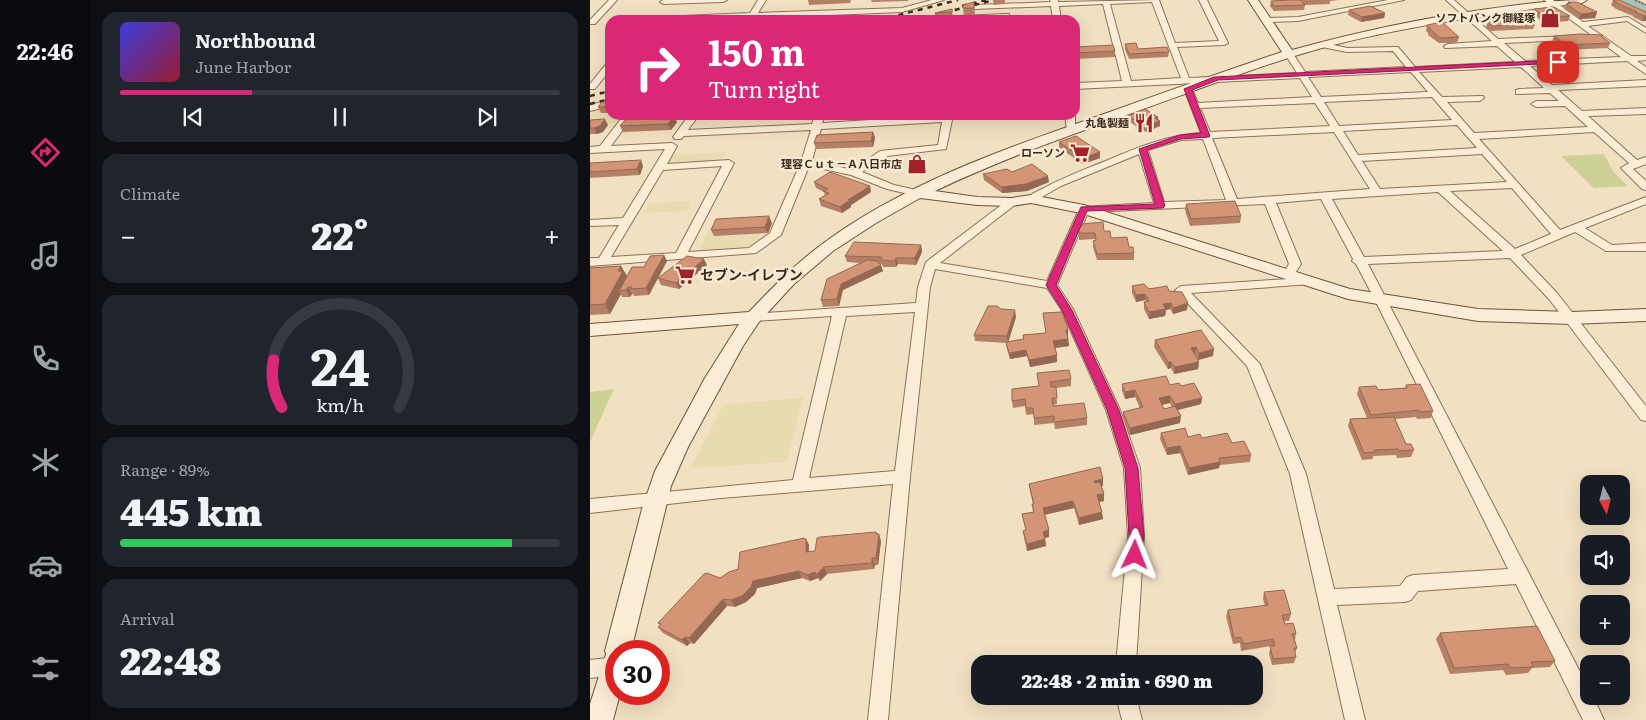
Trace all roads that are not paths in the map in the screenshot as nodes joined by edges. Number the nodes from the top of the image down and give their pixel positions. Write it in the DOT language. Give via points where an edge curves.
graph roads {
  1 [pos="613,0"];
  2 [pos="723,0"];
  3 [pos="762,0"];
  4 [pos="863,0"];
  5 [pos="940,0"];
  6 [pos="1155,0"];
  7 [pos="1203,0"];
  8 [pos="1254,0"];
  9 [pos="1400,0"];
  10 [pos="1450,0"];
  11 [pos="1582,0"];
  12 [pos="665,1"];
  13 [pos="1106,1"];
  14 [pos="1055,2"];
  15 [pos="1550,2"];
  16 [pos="975,7"];
  17 [pos="859,12"];
  18 [pos="652,15"];
  19 [pos="753,15"];
  20 [pos="805,15"];
  21 [pos="858,15"];
  22 [pos="1056,15"];
  23 [pos="1468,15"];
  24 [pos="1267,20"];
  25 [pos="601,21"];
  26 [pos="591,22"];
  27 [pos="1581,24"];
  28 [pos="1646,31"];
  29 [pos="1599,37"];
  30 [pos="1499,42"];
  31 [pos="1173,45"];
  32 [pos="1325,45"];
  33 [pos="1448,46"];
  34 [pos="1289,54"];
  35 [pos="1628,58"];
  36 [pos="1646,58"];
  37 [pos="1523,64"];
  38 [pos="1412,69"];
  39 [pos="605,71"];
  40 [pos="1646,71"];
  41 [pos="1301,74"];
  42 [pos="1217,78"];
  43 [pos="605,83"];
  44 [pos="1127,83"];
  45 [pos="1646,83"];
  46 [pos="1187,84"];
  47 [pos="1080,86"];
  48 [pos="591,87"];
  49 [pos="1551,89"];
  50 [pos="1519,92"];
  51 [pos="1436,97"];
  52 [pos="1480,98"];
  53 [pos="1318,100"];
  54 [pos="1568,102"];
  55 [pos="605,104"];
  56 [pos="1536,104"];
  57 [pos="1195,106"];
  58 [pos="590,108"];
  59 [pos="1646,111"];
  60 [pos="1581,114"];
  61 [pos="1080,119"];
  62 [pos="625,120"];
  63 [pos="690,120"];
  64 [pos="819,120"];
  65 [pos="904,120"];
  66 [pos="947,120"];
  67 [pos="1071,122"];
  68 [pos="1459,122"];
  69 [pos="817,126"];
  70 [pos="1336,128"];
  71 [pos="1598,129"];
  72 [pos="681,133"];
  73 [pos="1206,136"];
  74 [pos="1472,136"];
  75 [pos="672,146"];
  76 [pos="603,149"];
  77 [pos="1143,149"];
  78 [pos="590,150"];
  79 [pos="1485,151"];
  80 [pos="1356,158"];
  81 [pos="806,162"];
  82 [pos="1641,162"];
  83 [pos="660,167"];
  84 [pos="854,173"];
  85 [pos="1515,185"];
  86 [pos="1646,187"];
  87 [pos="1441,189"];
  88 [pos="1377,192"];
  89 [pos="917,193"];
  90 [pos="1325,196"];
  91 [pos="1031,199"];
  92 [pos="1269,200"];
  93 [pos="1646,200"];
  94 [pos="1012,202"];
  95 [pos="1233,202"];
  96 [pos="1160,206"];
  97 [pos="1084,209"];
  98 [pos="628,221"];
  99 [pos="590,223"];
  100 [pos="1576,228"];
  101 [pos="1558,235"];
  102 [pos="1646,247"];
  103 [pos="1513,254"];
  104 [pos="680,256"];
  105 [pos="603,261"];
  106 [pos="1358,261"];
  107 [pos="590,262"];
  108 [pos="930,266"];
  109 [pos="1288,275"];
  110 [pos="1307,281"];
  111 [pos="1051,285"];
  112 [pos="1381,300"];
  113 [pos="922,307"];
  114 [pos="840,312"];
  115 [pos="1646,315"];
  116 [pos="754,317"];
  117 [pos="1571,318"];
  118 [pos="590,330"];
  119 [pos="1646,416"];
  120 [pos="902,477"];
  121 [pos="799,486"];
  122 [pos="656,499"];
  123 [pos="590,506"];
  124 [pos="1521,576"];
  125 [pos="1326,597"];
  126 [pos="616,640"];
  127 [pos="1127,655"];
  128 [pos="605,691"];
  129 [pos="1128,705"];
  130 [pos="600,720"];
  131 [pos="878,720"];
  132 [pos="1132,720"];
  133 [pos="1355,720"];
  134 [pos="1594,720"];
  1 -- 26 [label="street"];
  2 -- 12 [label="street"];
  3 -- 19 [label="street"];
  4 -- 17 [label="street"];
  5 -- 17 [label="street" via="902,10"];
  6 -- 13 [label="street"];
  6 -- 31 [label="street"];
  7 -- 31 [label="street" via="1224,43"];
  8 -- 24 [label="street"];
  9 -- 24 [label="street" via="1298,19"];
  10 -- 23 [label="street"];
  11 -- 15 [label="street"];
  12 -- 18 [label="street"];
  13 -- 14 [label="street"];
  13 -- 44 [label="street"];
  14 -- 16 [label="street"];
  14 -- 22 [label="street"];
  15 -- 23 [label="street"];
  15 -- 27 [label="street"];
  17 -- 20 [label="street"];
  17 -- 21 [label="street"];
  23 -- 30 [label="street"];
  23 -- 32 [label="street"];
  24 -- 34 [label="street"];
  25 -- 26 [label="street"];
  27 -- 28 [label="street" via="1628,20"];
  27 -- 29 [label="street"];
  29 -- 30 [label="street"];
  29 -- 35 [label="street"];
  30 -- 33 [label="street"];
  30 -- 37 [label="street"];
  31 -- 46 [label="street"];
  32 -- 34 [label="street"];
  32 -- 38 [label="street" via="1347,50 1395,49"];
  34 -- 41 [label="street"];
  34 -- 42 [label="street"];
  35 -- 36 [label="street"];
  35 -- 37 [label="street"];
  35 -- 40 [label="street"];
  37 -- 38 [label="street"];
  37 -- 49 [label="street"];
  38 -- 41 [label="street"];
  38 -- 51 [label="street"];
  39 -- 48 [label="street"];
  41 -- 42 [label="street"];
  41 -- 53 [label="street"];
  42 -- 46 [label="street"];
  43 -- 48 [label="street"];
  44 -- 46 [label="street"];
  44 -- 47 [label="street"];
  45 -- 49 [label="street"];
  46 -- 57 [label="street"];
  46 -- 61 [label="street"];
  49 -- 50 [label="street"];
  49 -- 54 [label="street"];
  51 -- 52 [label="street"];
  51 -- 53 [label="street"];
  51 -- 68 [label="street"];
  53 -- 57 [label="street"];
  53 -- 70 [label="street"];
  54 -- 56 [label="street"];
  54 -- 60 [label="street"];
  55 -- 58 [label="street"];
  57 -- 73 [label="street"];
  59 -- 60 [label="street"];
  60 -- 71 [label="street"];
  62 -- 76 [label="street"];
  63 -- 72 [label="street"];
  64 -- 69 [label="street"];
  65 -- 69 [label="street"];
  66 -- 84 [label="street" via="943,148 884,153"];
  67 -- 89 [label="street"];
  68 -- 70 [label="street"];
  68 -- 74 [label="street"];
  69 -- 72 [label="street"];
  69 -- 81 [label="street"];
  70 -- 73 [label="street"];
  70 -- 80 [label="street"];
  71 -- 74 [label="street"];
  71 -- 82 [label="street"];
  72 -- 75 [label="street"];
  73 -- 77 [label="street" via="1180,137"];
  73 -- 95 [label="street"];
  74 -- 79 [label="street"];
  75 -- 76 [label="street"];
  75 -- 83 [label="street"];
  76 -- 78 [label="street"];
  77 -- 91 [label="street" via="1058,184"];
  77 -- 96 [label="street"];
  79 -- 80 [label="street"];
  79 -- 85 [label="street"];
  80 -- 88 [label="street"];
  81 -- 84 [label="street"];
  81 -- 104 [label="street" via="775,235 752,251"];
  82 -- 86 [label="street" via="1626,168"];
  83 -- 98 [label="street"];
  83 -- 104 [label="street" via="728,163"];
  84 -- 89 [label="street"];
  85 -- 87 [label="street"];
  85 -- 101 [label="street"];
  87 -- 88 [label="street"];
  87 -- 103 [label="street"];
  88 -- 90 [label="street"];
  89 -- 94 [label="street" via="977,202"];
  89 -- 116 [label="street" via="803,266"];
  90 -- 92 [label="street"];
  90 -- 106 [label="street"];
  91 -- 94 [label="street"];
  91 -- 97 [label="street"];
  92 -- 95 [label="street"];
  92 -- 109 [label="street" via="1295,264"];
  93 -- 100 [label="street"];
  94 -- 108 [label="street"];
  95 -- 96 [label="street"];
  96 -- 97 [label="street"];
  97 -- 109 [label="street"];
  97 -- 111 [label="street"];
  98 -- 99 [label="street"];
  98 -- 105 [label="street"];
  100 -- 101 [label="street"];
  100 -- 102 [label="street" via="1610,249"];
  101 -- 103 [label="street"];
  103 -- 106 [label="street"];
  103 -- 117 [label="street"];
  104 -- 105 [label="street"];
  105 -- 107 [label="street"];
  106 -- 112 [label="street"];
  108 -- 111 [label="street"];
  108 -- 113 [label="street"];
  109 -- 110 [label="street"];
  110 -- 112 [label="street"];
  110 -- 125 [label="street" via="1181,290 1253,364 1298,474"];
  111 -- 127 [label="street" via="1067,310 1113,410 1132,468 1136,536"];
  112 -- 117 [label="street" via="1478,315"];
  112 -- 124 [label="street"];
  113 -- 114 [label="street"];
  113 -- 120 [label="street"];
  114 -- 116 [label="street"];
  114 -- 121 [label="street"];
  115 -- 117 [label="street"];
  116 -- 118 [label="street"];
  116 -- 122 [label="street" via="724,357 678,445"];
  117 -- 119 [label="street"];
  120 -- 121 [label="street"];
  120 -- 131 [label="street"];
  121 -- 122 [label="street"];
  122 -- 123 [label="street"];
  122 -- 126 [label="street"];
  124 -- 125 [label="street" via="1413,583 1405,594"];
  124 -- 134 [label="street"];
  125 -- 133 [label="street"];
  128 -- 130 [label="street"];
  129 -- 132 [label="street"];
}
